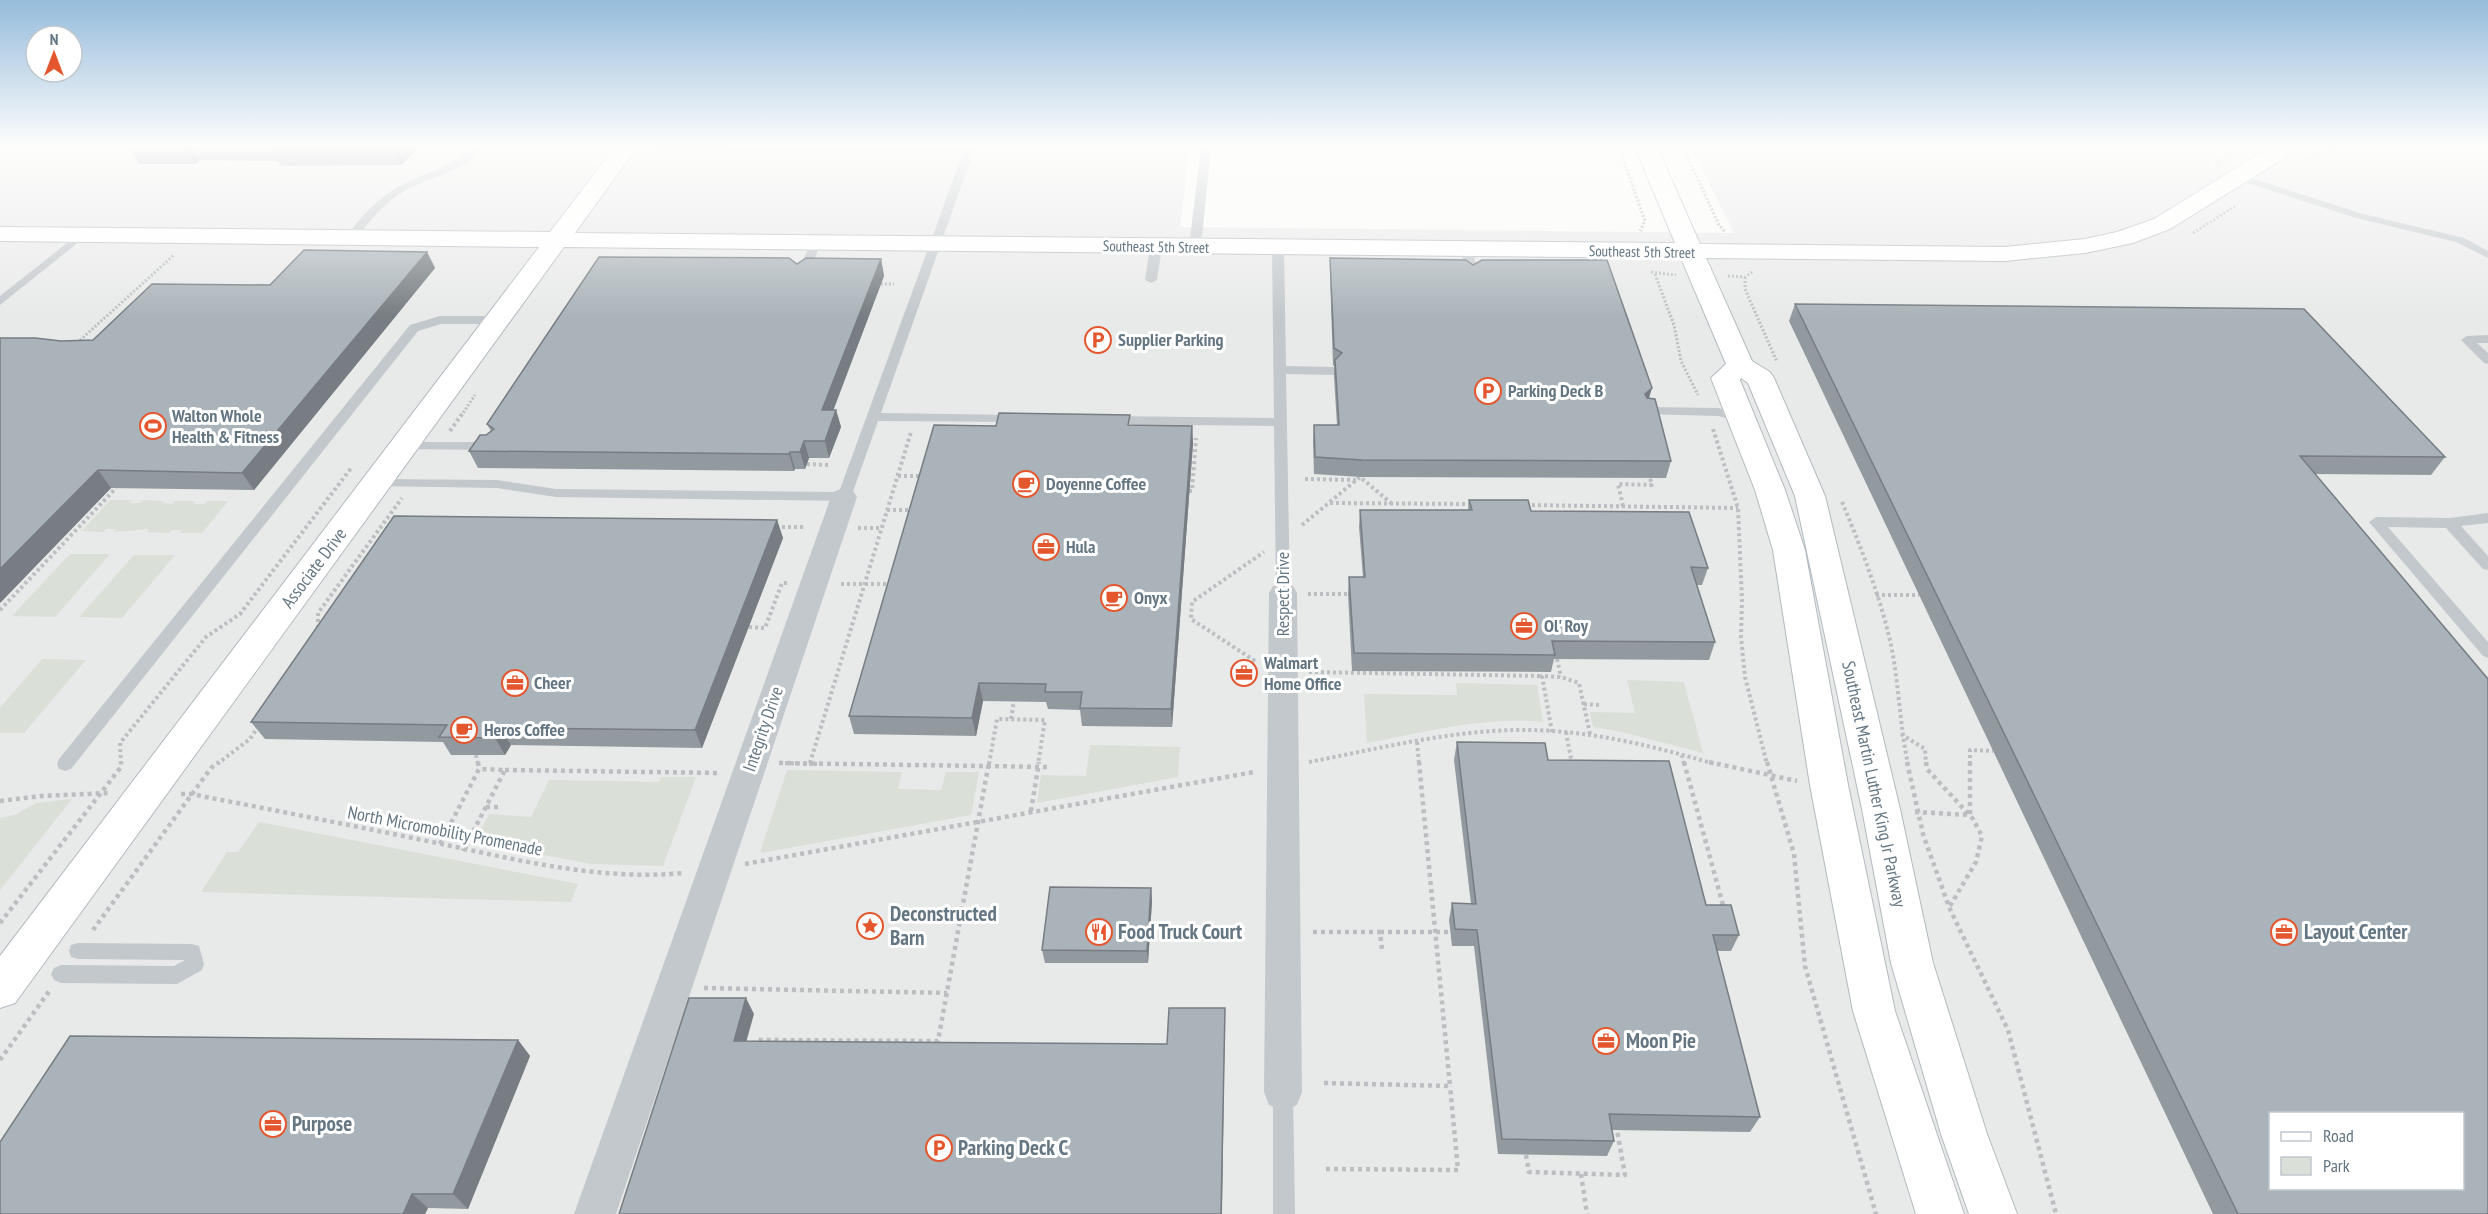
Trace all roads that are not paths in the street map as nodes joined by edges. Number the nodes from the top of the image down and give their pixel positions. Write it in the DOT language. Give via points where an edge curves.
graph roads {
  1 [pos="381,204"];
  2 [pos="584,204"];
  3 [pos="948,204"];
  4 [pos="1200,204"];
  5 [pos="1671,204"];
  6 [pos="2185,204"];
  7 [pos="2327,204"];
  8 [pos="0,234"];
  9 [pos="81,234"];
  10 [pos="351,237"];
  11 [pos="557,240"];
  12 [pos="816,243"];
  13 [pos="933,244"];
  14 [pos="1156,247"];
  15 [pos="1195,247"];
  16 [pos="1278,248"];
  17 [pos="1467,250"];
  18 [pos="1693,253"];
  19 [pos="2488,255"];
  20 [pos="802,275"];
  21 [pos="1472,277"];
  22 [pos="1151,280"];
  23 [pos="0,302"];
  24 [pos="497,320"];
  25 [pos="2488,339"];
  26 [pos="2488,360"];
  27 [pos="1740,366"];
  28 [pos="1281,370"];
  29 [pos="1333,371"];
  30 [pos="1649,411"];
  31 [pos="872,417"];
  32 [pos="1025,419"];
  33 [pos="1094,420"];
  34 [pos="1280,422"];
  35 [pos="1726,422"];
  36 [pos="404,446"];
  37 [pos="493,446"];
  38 [pos="380,479"];
  39 [pos="844,497"];
  40 [pos="2488,518"];
  41 [pos="2450,523"];
  42 [pos="2488,565"];
  43 [pos="1283,593"];
  44 [pos="2488,652"];
  45 [pos="65,764"];
  46 [pos="78,951"];
  47 [pos="61,974"];
  48 [pos="0,989"];
  49 [pos="1283,1088"];
  50 [pos="595,1214"];
  51 [pos="1284,1214"];
  52 [pos="1940,1214"];
  53 [pos="1993,1214"];
  1 -- 10 [label="lane"];
  2 -- 11 [label="street, Associate Drive"];
  3 -- 13 [label="lane, Integrity Drive"];
  4 -- 15 [label="lane"];
  5 -- 18 [label="street, Southeast Martin Luther King Jr Parkway"];
  6 -- 18 [label="street, Southeast 5th Street" via="2161,224 2134,235 2076,247 1956,256"];
  7 -- 19 [label="lane" via="2360,216 2460,240"];
  8 -- 9 [label="street, Southeast 5th Street"];
  9 -- 10 [label="street, Southeast 5th Street"];
  9 -- 23 [label="lane"];
  10 -- 11 [label="street, Southeast 5th Street"];
  11 -- 12 [label="street, Southeast 5th Street"];
  11 -- 24 [label="street, Associate Drive"];
  12 -- 13 [label="street, Southeast 5th Street"];
  12 -- 20 [label="lane"];
  13 -- 14 [label="street, Southeast 5th Street"];
  13 -- 31 [label="lane, Integrity Drive"];
  14 -- 15 [label="street, Southeast 5th Street"];
  14 -- 22 [label="lane"];
  15 -- 16 [label="street, Southeast 5th Street"];
  16 -- 17 [label="street, Southeast 5th Street"];
  16 -- 28 [label="lane, Respect Drive"];
  17 -- 18 [label="street, Southeast 5th Street"];
  17 -- 21 [label="lane"];
  18 -- 27 [label="street, Southeast Martin Luther King Jr Parkway"];
  24 -- 36 [label="street, Associate Drive"];
  24 -- 45 [label="lane" via="440,320 414,328"];
  25 -- 26 [label="lane" via="2467,340"];
  27 -- 35 [label="street" via="1725,378"];
  27 -- 53 [label="street, Southeast Martin Luther King Jr Parkway" via="1760,378 1810,496 1912,963 1964,1134"];
  28 -- 29 [label="lane"];
  28 -- 34 [label="lane, Respect Drive"];
  30 -- 35 [label="lane" via="1718,412"];
  31 -- 32 [label="lane"];
  31 -- 39 [label="lane, Integrity Drive"];
  33 -- 34 [label="lane"];
  34 -- 43 [label="lane, Respect Drive"];
  35 -- 52 [label="street" via="1770,490 1789,550 1829,785 1874,1011"];
  36 -- 37 [label="lane"];
  36 -- 38 [label="street, Associate Drive"];
  38 -- 39 [label="lane" via="497,484 556,493"];
  38 -- 48 [label="street, Associate Drive"];
  39 -- 50 [label="street, Integrity Drive"];
  40 -- 41 [label="lane"];
  41 -- 42 [label="lane"];
  41 -- 44 [label="lane" via="2376,522"];
  43 -- 49 [label="street, Respect Drive" via="1290,676"];
  46 -- 47 [label="lane" via="192,952 195,964 177,975"];
  49 -- 51 [label="lane, Respect Drive"];
}
